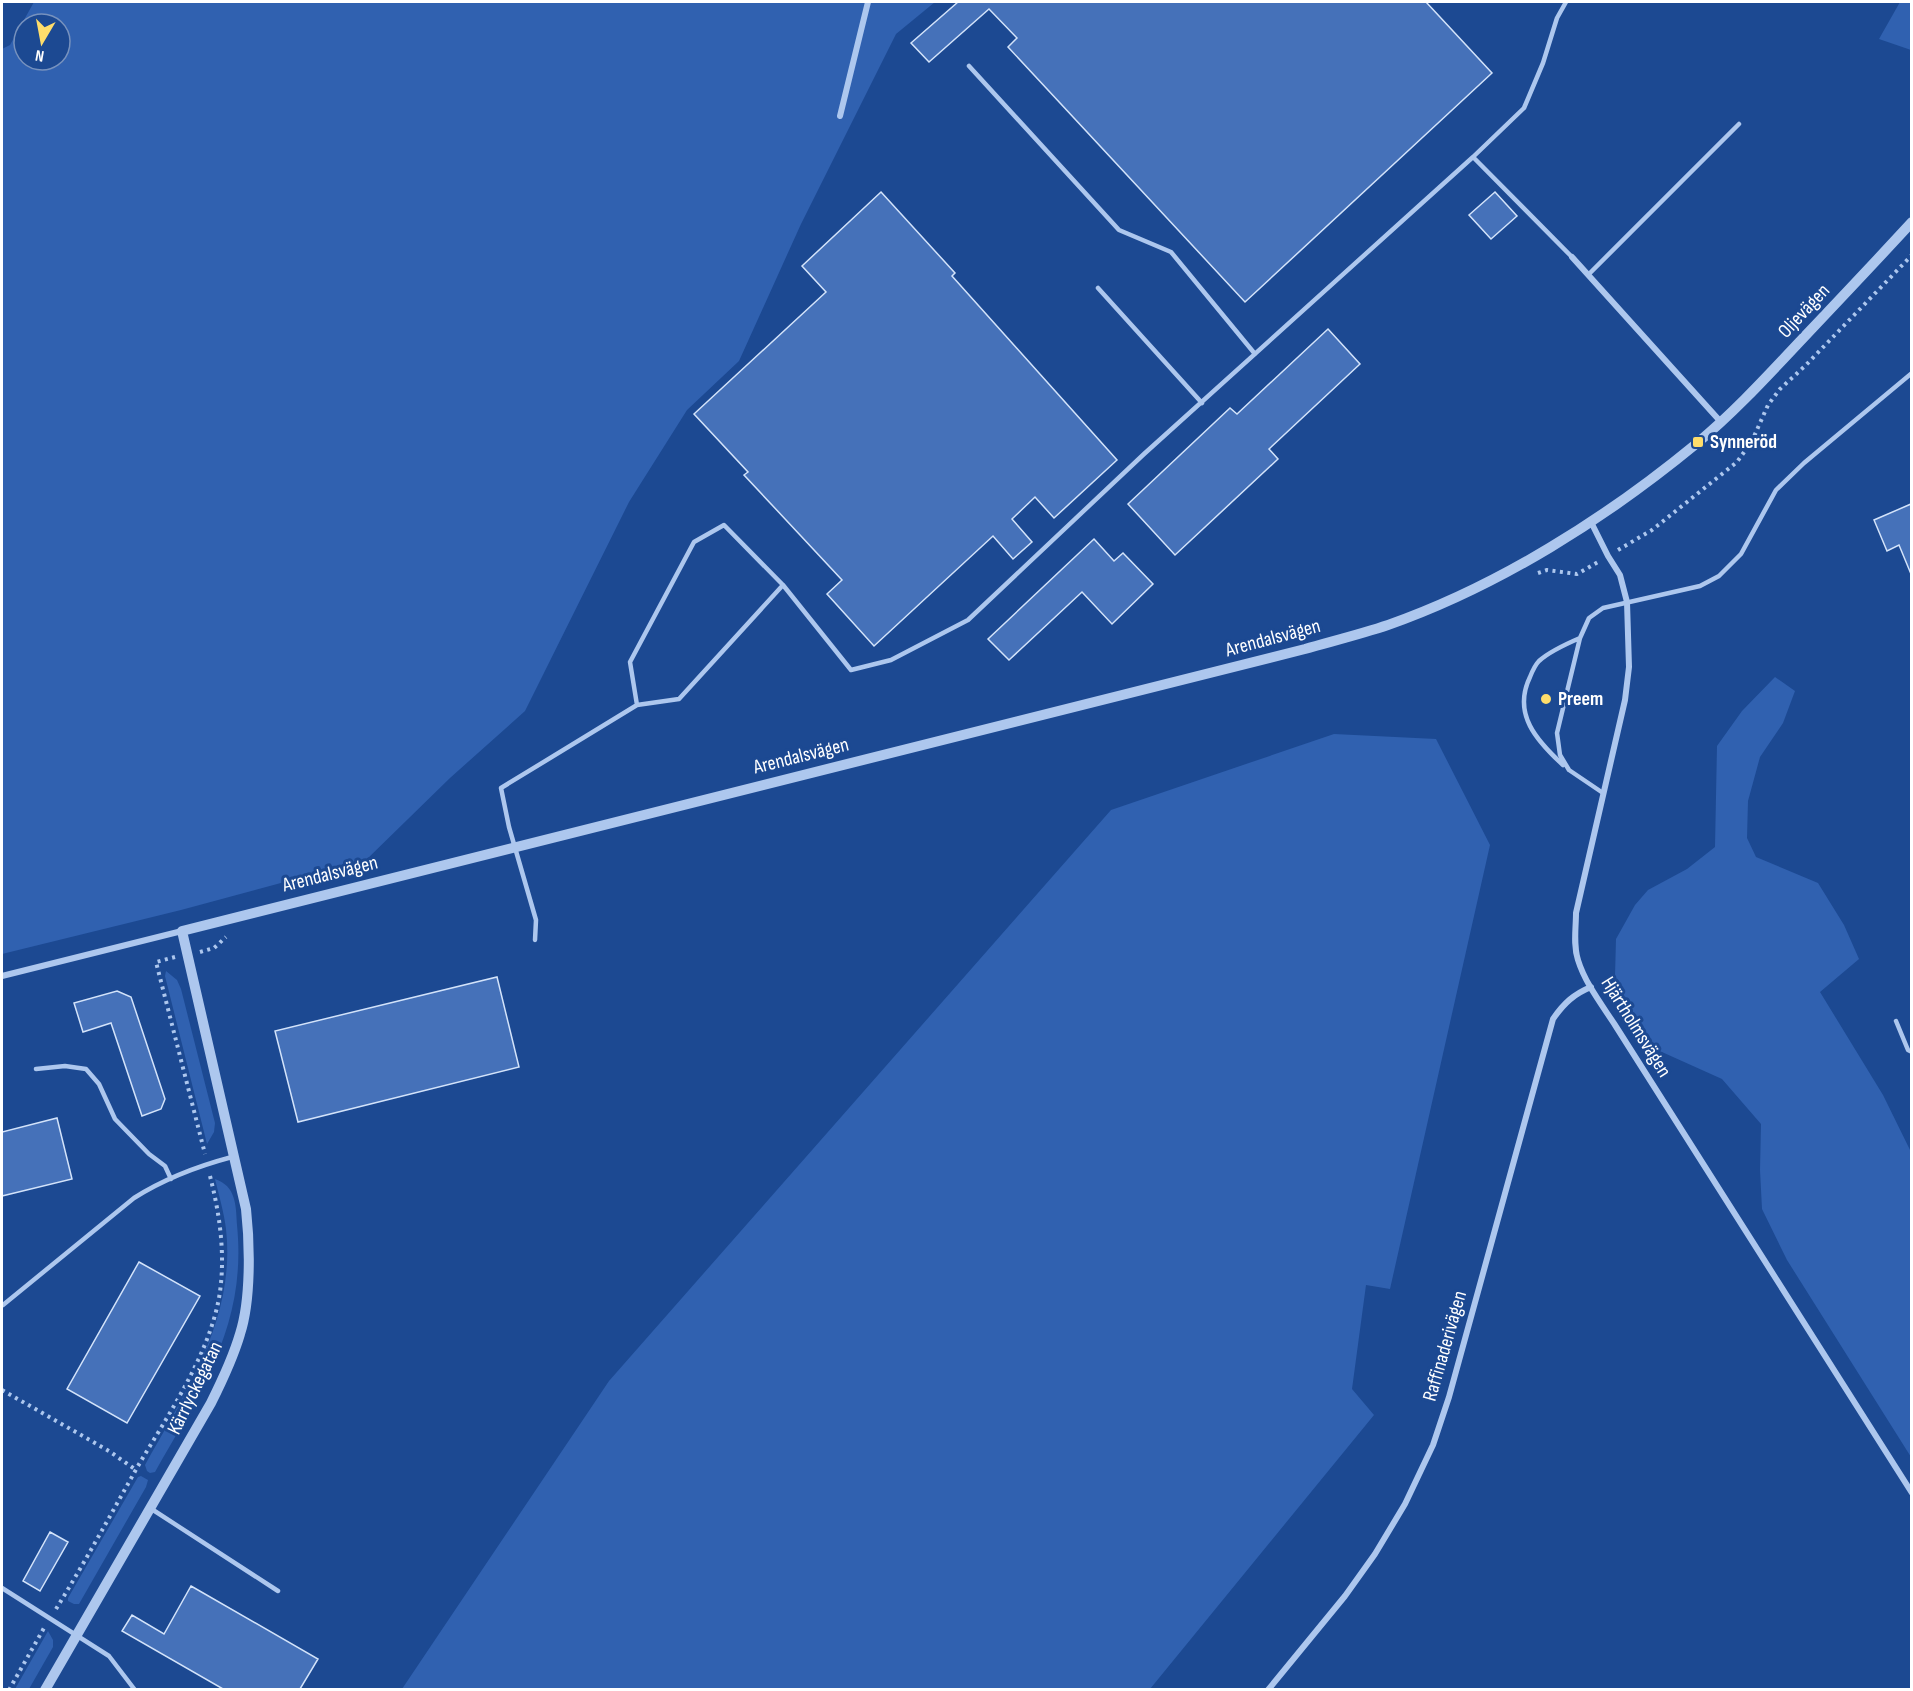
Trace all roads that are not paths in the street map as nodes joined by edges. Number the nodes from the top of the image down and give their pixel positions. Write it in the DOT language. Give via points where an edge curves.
graph roads {
  1 [pos="868,2"];
  2 [pos="1566,2"];
  3 [pos="969,66"];
  4 [pos="840,116"];
  5 [pos="1739,124"];
  6 [pos="1473,157"];
  7 [pos="1911,222"];
  8 [pos="1572,257"];
  9 [pos="1588,275"];
  10 [pos="1098,288"];
  11 [pos="1255,354"];
  12 [pos="1911,373"];
  13 [pos="1202,403"];
  14 [pos="1720,422"];
  15 [pos="1591,522"];
  16 [pos="783,585"];
  17 [pos="1627,602"];
  18 [pos="1580,638"];
  19 [pos="638,705"];
  20 [pos="1569,770"];
  21 [pos="1603,793"];
  22 [pos="515,847"];
  23 [pos="182,931"];
  24 [pos="535,940"];
  25 [pos="2,976"];
  26 [pos="1591,987"];
  27 [pos="1896,1022"];
  28 [pos="1911,1052"];
  29 [pos="36,1069"];
  30 [pos="235,1157"];
  31 [pos="171,1179"];
  32 [pos="3,1305"];
  33 [pos="1911,1493"];
  34 [pos="150,1508"];
  35 [pos="2,1588"];
  36 [pos="278,1591"];
  37 [pos="76,1635"];
  38 [pos="45,1689"];
  39 [pos="135,1689"];
  40 [pos="1268,1689"];
  1 -- 4 [label="street"];
  2 -- 6 [label="lane" via="1524,108"];
  3 -- 11 [label="lane" via="1119,230 1171,252"];
  5 -- 9 [label="lane"];
  6 -- 8 [label="lane"];
  6 -- 11 [label="lane"];
  7 -- 14 [label="street, Oljevägen" via="1777,367"];
  8 -- 9 [label="street"];
  9 -- 14 [label="street"];
  10 -- 13 [label="lane"];
  11 -- 13 [label="lane"];
  12 -- 17 [label="lane" via="1776,490 1741,554 1719,576 1700,586"];
  13 -- 16 [label="lane" via="968,620 891,660 851,670"];
  14 -- 15 [label="street, Oljevägen" via="1654,477"];
  15 -- 17 [label="street, Hjärtholmsvägen" via="1620,575"];
  15 -- 22 [label="street, Arendalsvägen" via="1454,598 1368,631"];
  16 -- 19 [label="lane" via="679,699"];
  16 -- 19 [label="lane" via="724,525 694,542 630,662"];
  17 -- 18 [label="lane" via="1603,608 1589,618"];
  17 -- 21 [label="street, Hjärtholmsvägen" via="1629,667"];
  18 -- 20 [label="lane" via="1557,733 1560,755"];
  18 -- 20 [label="lane" via="1537,662 1525,687 1523,706 1533,733"];
  19 -- 22 [label="lane" via="501,788"];
  20 -- 21 [label="lane"];
  21 -- 26 [label="street, Hjärtholmsvägen" via="1576,913 1577,958"];
  22 -- 23 [label="street, Arendalsvägen"];
  22 -- 24 [label="lane" via="536,920"];
  23 -- 25 [label="street, Arendalsvägen"];
  23 -- 30 [label="street, Kärrlyckegatan"];
  26 -- 33 [label="street, Hjärtholmsvägen"];
  26 -- 40 [label="street, Raffinaderivägen" via="1574,994 1553,1019 1433,1445 1375,1554"];
  27 -- 28 [label="lane"];
  29 -- 31 [label="lane" via="86,1069 99,1084 115,1119 165,1166"];
  30 -- 31 [label="lane" via="207,1163"];
  30 -- 34 [label="street, Kärrlyckegatan" via="250,1238 241,1332 211,1403"];
  31 -- 32 [label="lane" via="134,1197"];
  34 -- 36 [label="lane"];
  34 -- 37 [label="street, Kärrlyckegatan"];
  35 -- 37 [label="lane"];
  37 -- 38 [label="street, Kärrlyckegatan"];
  37 -- 39 [label="lane" via="109,1656"];
}
